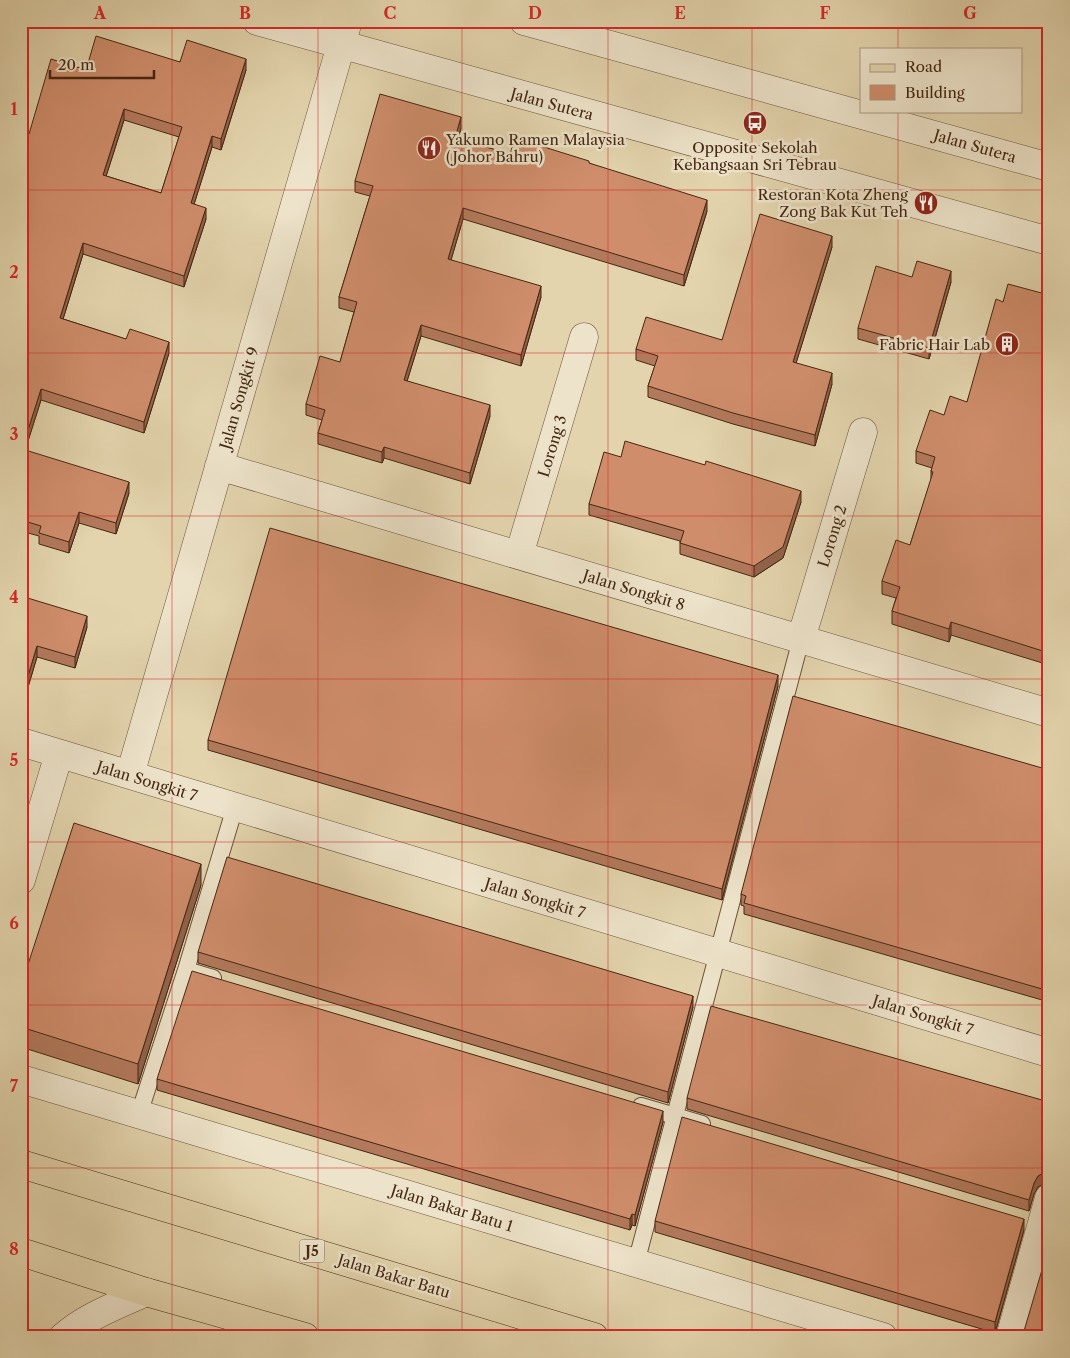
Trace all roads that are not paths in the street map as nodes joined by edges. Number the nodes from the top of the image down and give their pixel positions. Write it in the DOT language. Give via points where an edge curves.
graph roads {
  1 [pos="257,21"];
  2 [pos="524,21"];
  3 [pos="345,34"];
  4 [pos="1049,167"];
  5 [pos="1049,241"];
  6 [pos="584,338"];
  7 [pos="863,432"];
  8 [pos="220,466"];
  9 [pos="519,555"];
  10 [pos="801,640"];
  11 [pos="1049,713"];
  12 [pos="21,742"];
  13 [pos="58,754"];
  14 [pos="130,776"];
  15 [pos="235,807"];
  16 [pos="21,880"];
  17 [pos="717,953"];
  18 [pos="186,970"];
  19 [pos="225,982"];
  20 [pos="1049,1054"];
  21 [pos="21,1079"];
  22 [pos="627,1102"];
  23 [pos="139,1114"];
  24 [pos="675,1116"];
  25 [pos="712,1127"];
  26 [pos="21,1164"];
  27 [pos="1049,1198"];
  28 [pos="1037,1224"];
  29 [pos="21,1252"];
  30 [pos="636,1263"];
  31 [pos="146,1292"];
  32 [pos="63,1337"];
  33 [pos="305,1337"];
  34 [pos="594,1337"];
  35 [pos="883,1337"];
  36 [pos="1010,1337"];
  1 -- 3 [label="street, Jalan Sutera"];
  2 -- 4 [label="street, Jalan Sutera"];
  3 -- 5 [label="street, Jalan Sutera"];
  3 -- 8 [label="street, Jalan Songkit 9"];
  6 -- 9 [label="street, Lorong 3"];
  7 -- 10 [label="street, Lorong 2"];
  8 -- 9 [label="street, Jalan Songkit 8"];
  8 -- 14 [label="street, Jalan Songkit 9"];
  9 -- 10 [label="street, Jalan Songkit 8"];
  10 -- 11 [label="street, Jalan Songkit 8"];
  10 -- 17 [label="lane"];
  12 -- 13 [label="street, Jalan Songkit 7"];
  13 -- 14 [label="street, Jalan Songkit 7"];
  13 -- 16 [label="street"];
  14 -- 15 [label="street, Jalan Songkit 7"];
  15 -- 17 [label="street, Jalan Songkit 7"];
  15 -- 18 [label="lane"];
  17 -- 20 [label="street, Jalan Songkit 7"];
  17 -- 24 [label="lane"];
  18 -- 19 [label="lane"];
  18 -- 23 [label="lane"];
  21 -- 23 [label="street, Jalan Bakar Batu 1"];
  22 -- 24 [label="lane"];
  23 -- 30 [label="street, Jalan Bakar Batu 1"];
  24 -- 25 [label="lane"];
  24 -- 30 [label="lane"];
  26 -- 34 [label="main road, Jalan Bakar Batu / J5"];
  27 -- 28 [label="street"];
  28 -- 36 [label="street"];
  29 -- 31 [label="main road"];
  30 -- 35 [label="street, Jalan Bakar Batu 1"];
  31 -- 32 [label="street" via="107,1309"];
  31 -- 33 [label="main road"];
}
